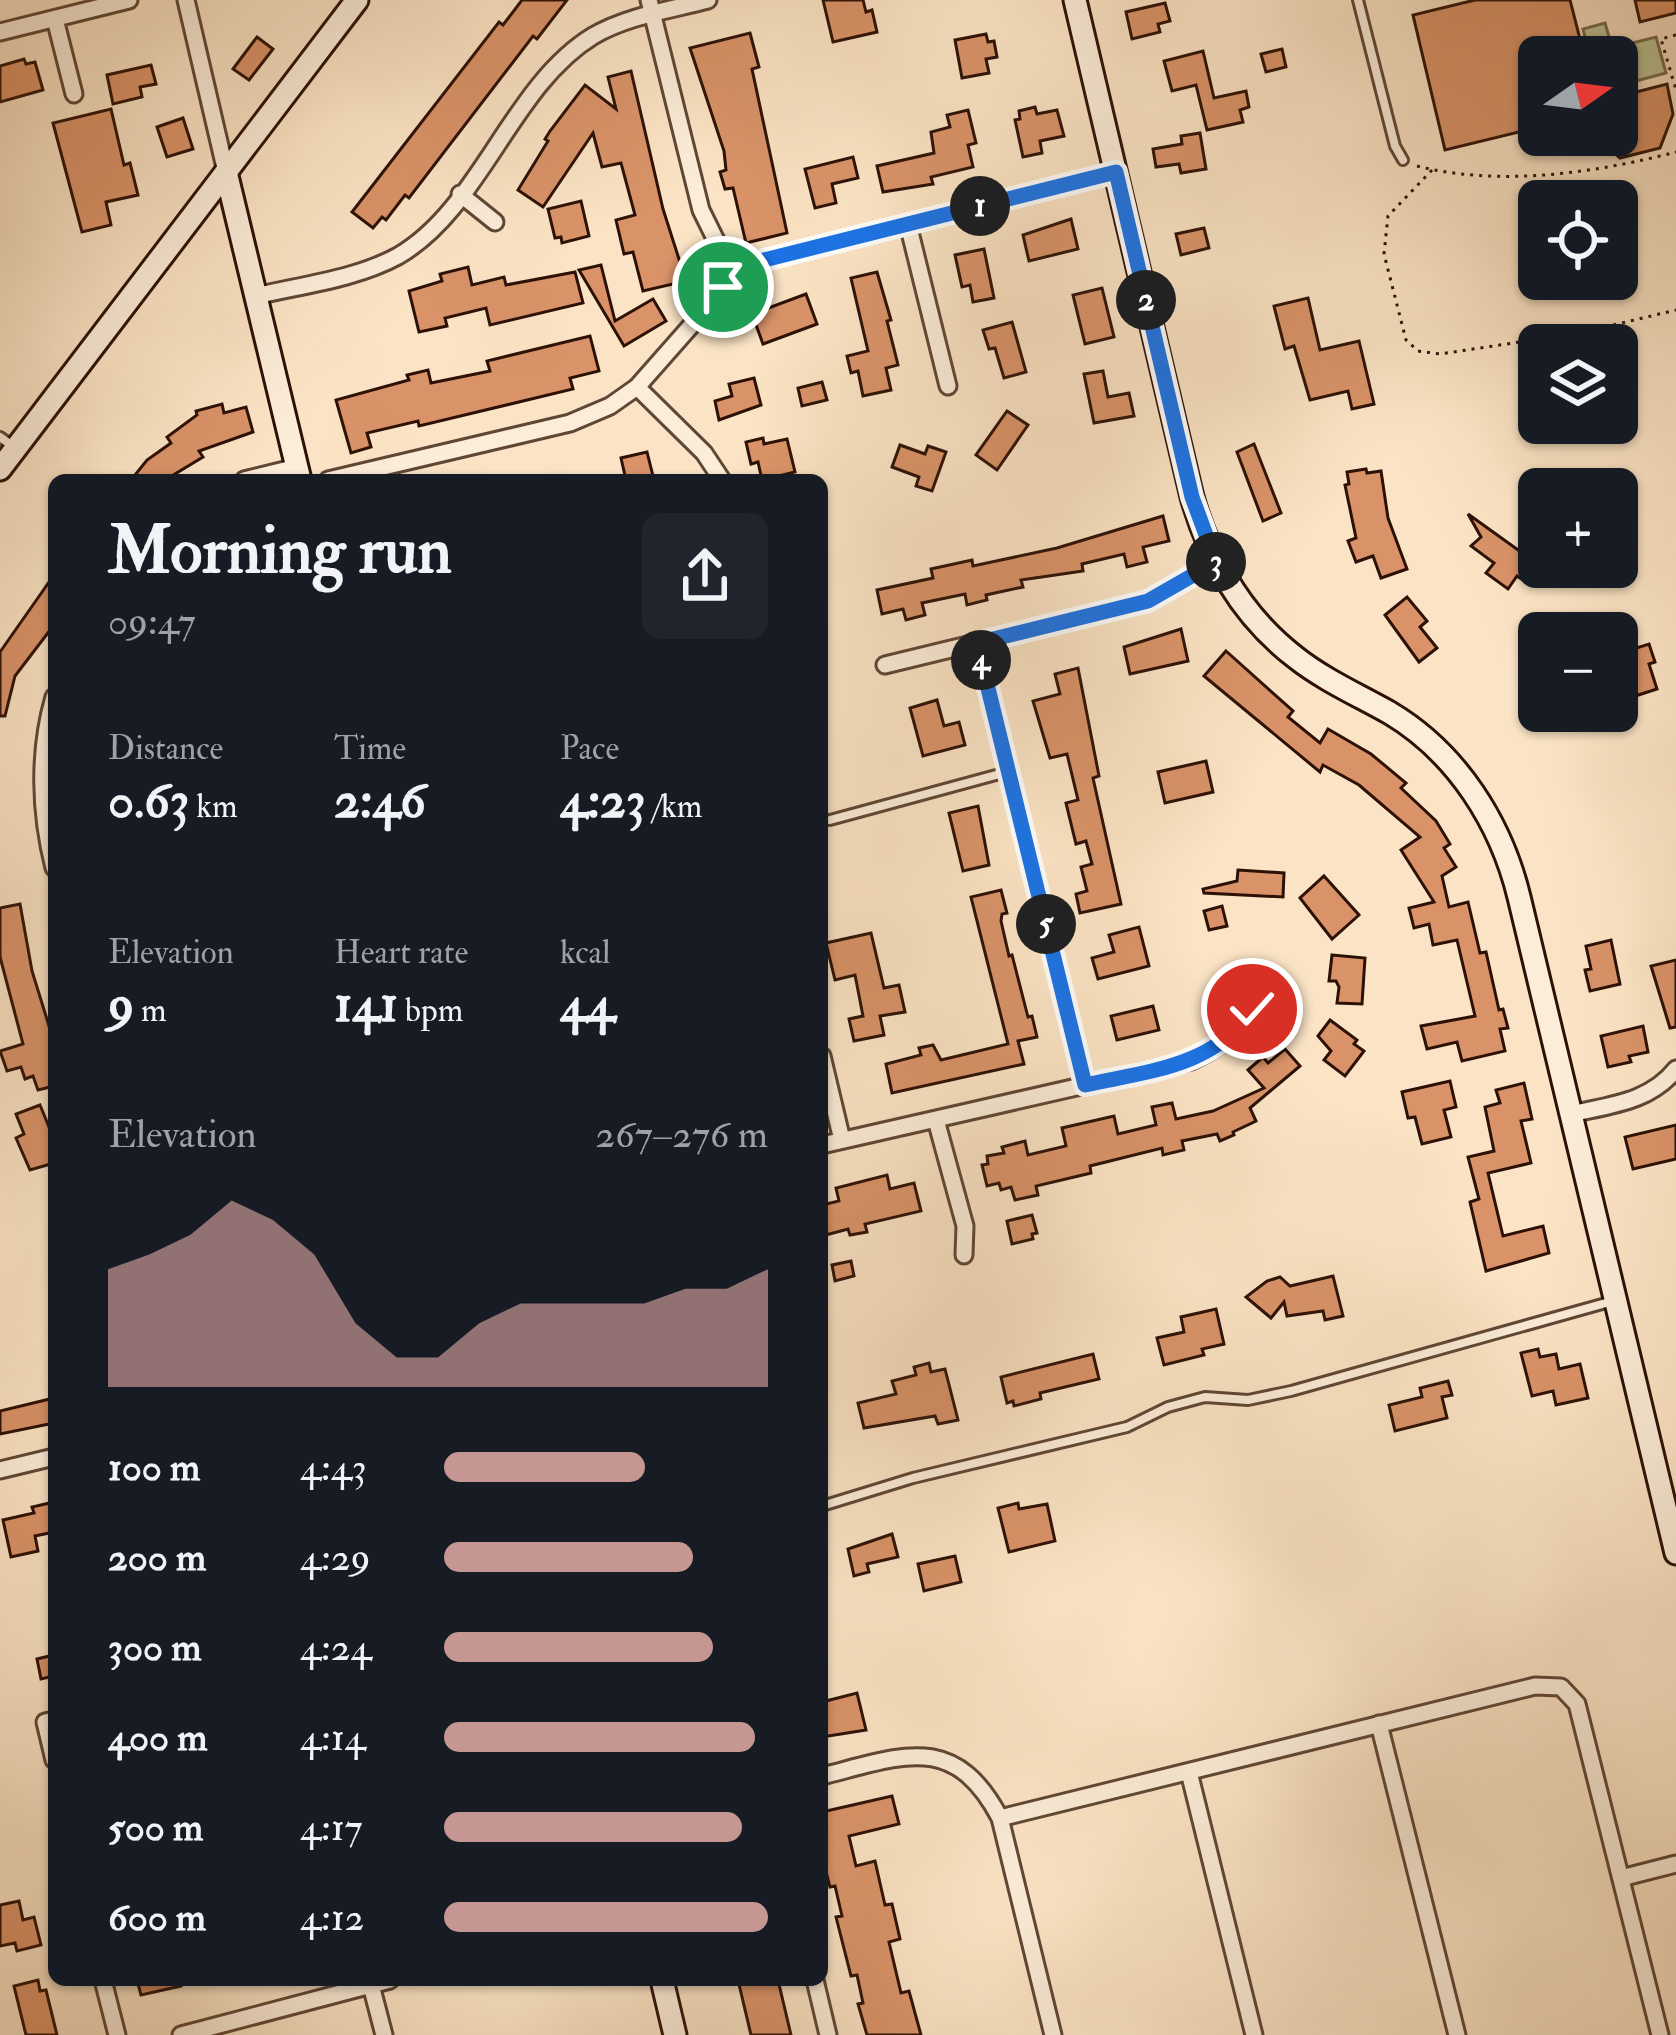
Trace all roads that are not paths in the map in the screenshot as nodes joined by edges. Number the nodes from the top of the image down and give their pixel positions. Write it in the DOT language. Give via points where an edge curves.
graph roads {
  1 [pos="128,0"];
  2 [pos="186,0"];
  3 [pos="357,0"];
  4 [pos="708,0"];
  5 [pos="1075,0"];
  6 [pos="1358,0"];
  7 [pos="651,7"];
  8 [pos="55,19"];
  9 [pos="0,32"];
  10 [pos="74,94"];
  11 [pos="1403,160"];
  12 [pos="226,172"];
  13 [pos="1116,172"];
  14 [pos="460,194"];
  15 [pos="495,222"];
  16 [pos="908,224"];
  17 [pos="734,277"];
  18 [pos="256,296"];
  19 [pos="948,386"];
  20 [pos="637,387"];
  21 [pos="8,442"];
  22 [pos="0,469"];
  23 [pos="298,473"];
  24 [pos="353,474"];
  25 [pos="718,474"];
  26 [pos="1216,562"];
  27 [pos="977,643"];
  28 [pos="885,665"];
  29 [pos="48,722"];
  30 [pos="1008,772"];
  31 [pos="830,820"];
  32 [pos="48,830"];
  33 [pos="1257,971"];
  34 [pos="1676,1069"];
  35 [pos="828,1080"];
  36 [pos="1085,1085"];
  37 [pos="1571,1114"];
  38 [pos="936,1120"];
  39 [pos="842,1140"];
  40 [pos="828,1144"];
  41 [pos="964,1255"];
  42 [pos="1616,1300"];
  43 [pos="48,1458"];
  44 [pos="0,1470"];
  45 [pos="1669,1490"];
  46 [pos="828,1505"];
  47 [pos="1676,1552"];
  48 [pos="1379,1724"];
  49 [pos="1189,1772"];
  50 [pos="828,1775"];
  51 [pos="1000,1818"];
  52 [pos="1676,1864"];
  53 [pos="1621,1878"];
  54 [pos="104,1986"];
  55 [pos="366,1986"];
  56 [pos="371,1986"];
  57 [pos="663,1986"];
  58 [pos="816,1986"];
  59 [pos="116,2035"];
  60 [pos="182,2035"];
  61 [pos="383,2035"];
  62 [pos="675,2035"];
  63 [pos="828,2035"];
  64 [pos="1053,2035"];
  65 [pos="1254,2035"];
  66 [pos="1457,2035"];
  67 [pos="1660,2035"];
  1 -- 8 [label="street"];
  2 -- 12 [label="street"];
  3 -- 12 [label="street"];
  4 -- 7 [label="street"];
  5 -- 13 [label="street"];
  6 -- 11 [label="lane"];
  7 -- 14 [label="street" via="572,51"];
  7 -- 17 [label="street" via="701,210"];
  8 -- 9 [label="street"];
  8 -- 10 [label="street"];
  12 -- 18 [label="street"];
  12 -- 21 [label="street"];
  13 -- 16 [label="street"];
  13 -- 26 [label="street" via="1192,497"];
  14 -- 15 [label="street"];
  14 -- 18 [label="street" via="398,256"];
  16 -- 17 [label="street" via="764,260"];
  16 -- 19 [label="street"];
  17 -- 20 [label="street"];
  18 -- 23 [label="street"];
  20 -- 24 [label="street" via="570,423"];
  20 -- 25 [label="street"];
  21 -- 22 [label="street"];
  26 -- 27 [label="street" via="1148,601"];
  26 -- 37 [label="street" via="1274,638 1415,730 1478,801 1514,877"];
  27 -- 28 [label="street"];
  27 -- 30 [label="street"];
  29 -- 32 [label="street"];
  30 -- 31 [label="lane"];
  30 -- 36 [label="street"];
  33 -- 36 [label="street" via="1252,1009 1210,1052"];
  34 -- 37 [label="street" via="1648,1094"];
  35 -- 39 [label="street"];
  36 -- 38 [label="street"];
  37 -- 42 [label="street"];
  38 -- 39 [label="street"];
  38 -- 41 [label="street" via="965,1226"];
  39 -- 40 [label="street"];
  42 -- 45 [label="street"];
  42 -- 46 [label="lane" via="1291,1391 1248,1400 1205,1396 1127,1427"];
  43 -- 44 [label="street"];
  45 -- 47 [label="street"];
  48 -- 49 [label="street"];
  48 -- 53 [label="street" via="1535,1685 1561,1687 1577,1704"];
  48 -- 66 [label="street"];
  49 -- 51 [label="street"];
  49 -- 65 [label="street"];
  50 -- 51 [label="street" via="904,1756 940,1758 982,1787"];
  51 -- 64 [label="street"];
  52 -- 53 [label="street"];
  53 -- 67 [label="street"];
  54 -- 59 [label="street"];
  55 -- 60 [label="street"];
  56 -- 61 [label="street"];
  57 -- 62 [label="street"];
  58 -- 63 [label="street"];
}
